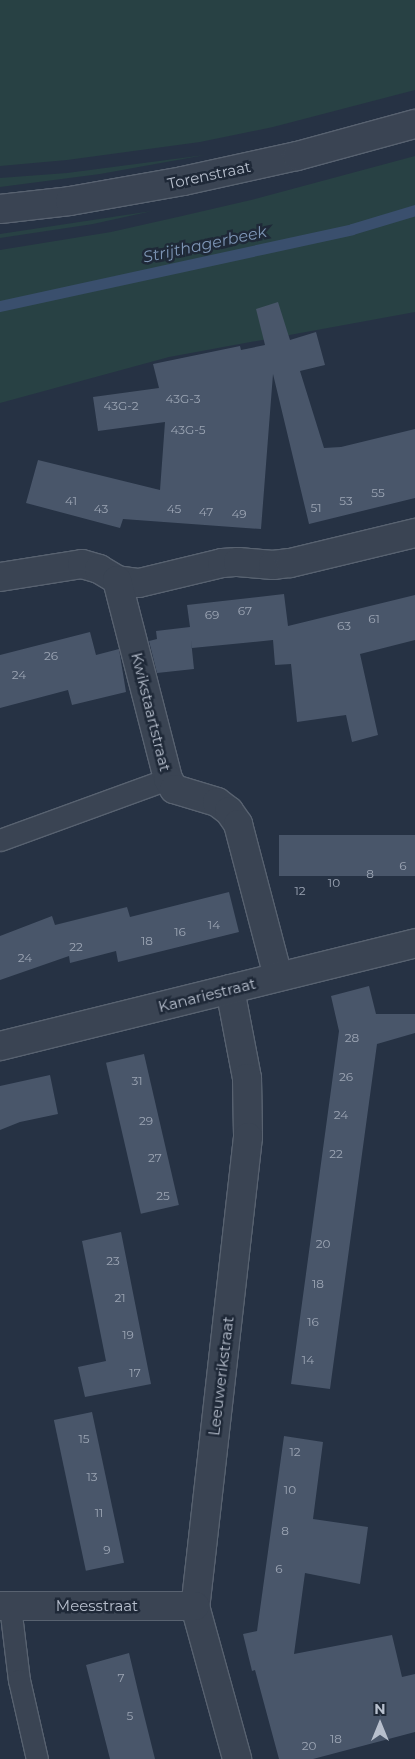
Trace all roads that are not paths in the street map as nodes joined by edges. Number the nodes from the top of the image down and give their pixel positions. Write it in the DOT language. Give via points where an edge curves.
graph roads {
  1 [pos="415,124"];
  2 [pos="0,209"];
  3 [pos="415,533"];
  4 [pos="0,577"];
  5 [pos="117,580"];
  6 [pos="168,779"];
  7 [pos="0,840"];
  8 [pos="415,943"];
  9 [pos="278,977"];
  10 [pos="230,989"];
  11 [pos="0,1046"];
  12 [pos="5,1606"];
  13 [pos="195,1606"];
  14 [pos="37,1759"];
  15 [pos="237,1759"];
  1 -- 2 [label="street, Torenstraat" via="183,182"];
  3 -- 5 [label="street" via="290,563 222,563 139,583"];
  4 -- 5 [label="street" via="82,564 99,568"];
  5 -- 6 [label="street, Kwikstaartstraat"];
  6 -- 7 [label="lane"];
  6 -- 9 [label="street, Kwikstaartstraat" via="174,789 217,802 230,811 238,824"];
  8 -- 9 [label="street, Kanariestraat"];
  9 -- 10 [label="street, Kanariestraat"];
  10 -- 11 [label="street, Kanariestraat"];
  10 -- 13 [label="street, Leeuwerikstraat" via="247,1078 248,1138"];
  12 -- 13 [label="street, Meesstraat"];
  12 -- 14 [label="lane"];
  13 -- 15 [label="street, Leeuwerikstraat"];
}
